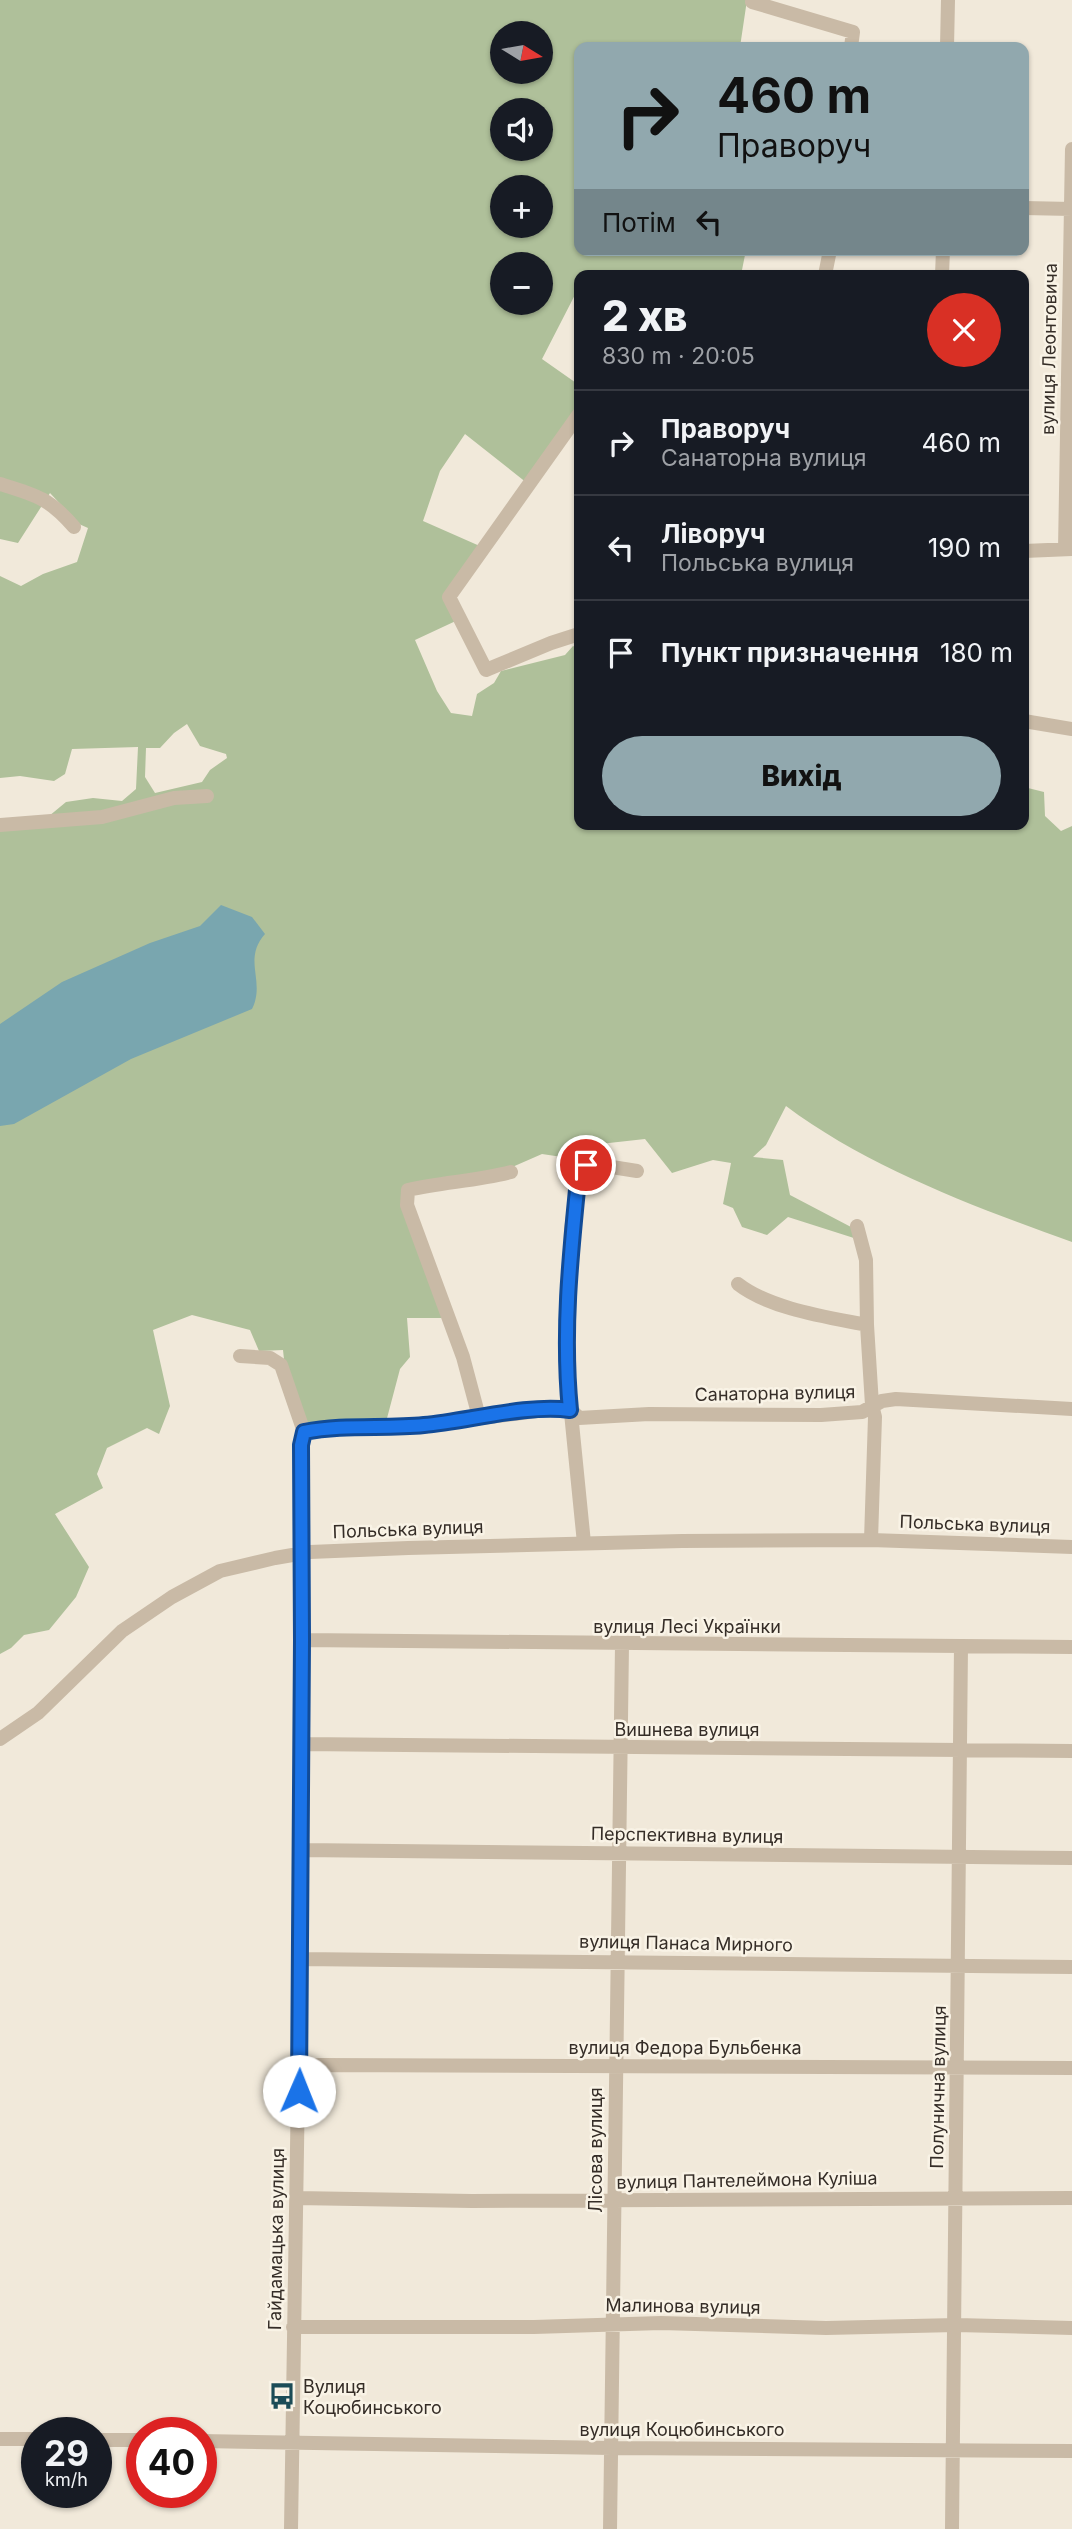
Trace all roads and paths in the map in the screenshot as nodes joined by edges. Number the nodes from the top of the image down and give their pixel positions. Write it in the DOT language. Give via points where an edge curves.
graph roads {
  1 [pos="948,0"];
  2 [pos="752,2"];
  3 [pos="852,42"];
  4 [pos="947,42"];
  5 [pos="1072,149"];
  6 [pos="1029,208"];
  7 [pos="1072,209"];
  8 [pos="574,421"];
  9 [pos="0,484"];
  10 [pos="74,527"];
  11 [pos="1069,549"];
  12 [pos="1029,551"];
  13 [pos="574,636"];
  14 [pos="1029,722"];
  15 [pos="1072,729"];
  16 [pos="207,796"];
  17 [pos="0,825"];
  18 [pos="637,1171"];
  19 [pos="511,1172"];
  20 [pos="857,1226"];
  21 [pos="738,1284"];
  22 [pos="867,1325"];
  23 [pos="240,1356"];
  24 [pos="872,1405"];
  25 [pos="1072,1409"];
  26 [pos="570,1410"];
  27 [pos="479,1417"];
  28 [pos="303,1438"];
  29 [pos="870,1540"];
  30 [pos="584,1543"];
  31 [pos="1072,1547"];
  32 [pos="301,1554"];
  33 [pos="302,1640"];
  34 [pos="622,1645"];
  35 [pos="961,1646"];
  36 [pos="1072,1647"];
  37 [pos="0,1740"];
  38 [pos="302,1744"];
  39 [pos="619,1748"];
  40 [pos="961,1749"];
  41 [pos="1072,1751"];
  42 [pos="300,1850"];
  43 [pos="618,1853"];
  44 [pos="960,1857"];
  45 [pos="1072,1858"];
  46 [pos="300,1959"];
  47 [pos="618,1961"];
  48 [pos="959,1965"];
  49 [pos="1072,1967"];
  50 [pos="615,2067"];
  51 [pos="957,2067"];
  52 [pos="299,2068"];
  53 [pos="1072,2068"];
  54 [pos="956,2197"];
  55 [pos="1072,2197"];
  56 [pos="296,2198"];
  57 [pos="614,2201"];
  58 [pos="613,2323"];
  59 [pos="956,2325"];
  60 [pos="293,2327"];
  61 [pos="1072,2328"];
  62 [pos="0,2439"];
  63 [pos="21,2439"];
  64 [pos="217,2441"];
  65 [pos="291,2442"];
  66 [pos="611,2448"];
  67 [pos="953,2450"];
  68 [pos="1072,2451"];
  69 [pos="290,2529"];
  70 [pos="610,2529"];
  71 [pos="951,2529"];
  1 -- 4 [label="street"];
  2 -- 3 [label="street" via="853,32"];
  5 -- 7 [label="street, вулиця Леонтовича"];
  6 -- 7 [label="street"];
  7 -- 11 [label="street, вулиця Леонтовича"];
  8 -- 13 [label="street" via="449,597 486,670"];
  9 -- 10 [label="street" via="56,506"];
  11 -- 12 [label="street"];
  14 -- 15 [label="street"];
  16 -- 17 [label="street" via="174,798 102,817"];
  18 -- 26 [label="street" via="593,1164 579,1170 565,1330"];
  19 -- 27 [label="street" via="425,1186 406,1194"];
  20 -- 22 [label="street" via="866,1260"];
  21 -- 22 [label="street" via="808,1313"];
  22 -- 24 [label="street"];
  23 -- 28 [label="street, Гайдамацька вулиця" via="270,1358 281,1365"];
  24 -- 25 [label="street, Санаторна вулиця" via="895,1399"];
  24 -- 26 [label="street, Санаторна вулиця" via="862,1412 821,1415 579,1418"];
  24 -- 29 [label="street"];
  26 -- 27 [label="street, Санаторна вулиця"];
  26 -- 30 [label="street"];
  27 -- 28 [label="street, Санаторна вулиця" via="424,1425 321,1429"];
  28 -- 32 [label="street, Гайдамацька вулиця"];
  29 -- 30 [label="street, Польська вулиця"];
  29 -- 31 [label="street, Польська вулиця"];
  30 -- 32 [label="street, Польська вулиця"];
  32 -- 33 [label="street, Гайдамацька вулиця"];
  32 -- 37 [label="street, Польська вулиця" via="220,1571 172,1597 122,1631 38,1713"];
  33 -- 34 [label="street, вулиця Лесі Українки"];
  33 -- 38 [label="street, Гайдамацька вулиця"];
  34 -- 35 [label="street, вулиця Лесі Українки"];
  34 -- 39 [label="street, Лісова вулиця"];
  35 -- 36 [label="street, вулиця Лесі Українки"];
  35 -- 40 [label="street, Полунична вулиця"];
  38 -- 39 [label="street, Вишнева вулиця"];
  38 -- 42 [label="street, Гайдамацька вулиця"];
  39 -- 40 [label="street, Вишнева вулиця"];
  39 -- 43 [label="street, Лісова вулиця"];
  40 -- 41 [label="street, Вишнева вулиця"];
  40 -- 44 [label="street, Полунична вулиця"];
  42 -- 43 [label="street, Перспективна вулиця"];
  42 -- 46 [label="street, Гайдамацька вулиця"];
  43 -- 44 [label="street, Перспективна вулиця"];
  43 -- 47 [label="street, Лісова вулиця"];
  44 -- 45 [label="street, Перспективна вулиця"];
  44 -- 48 [label="street, Полунична вулиця"];
  46 -- 47 [label="street, вулиця Панаса Мирного"];
  46 -- 52 [label="street, Гайдамацька вулиця"];
  47 -- 48 [label="street, вулиця Панаса Мирного"];
  47 -- 50 [label="street, Лісова вулиця"];
  48 -- 49 [label="street, вулиця Панаса Мирного"];
  48 -- 51 [label="street, Полунична вулиця"];
  50 -- 51 [label="street, вулиця Федора Бульбенка"];
  50 -- 52 [label="street, вулиця Федора Бульбенка" via="320,2064"];
  50 -- 57 [label="street, Лісова вулиця"];
  51 -- 53 [label="street, вулиця Федора Бульбенка"];
  51 -- 54 [label="street, Полунична вулиця"];
  52 -- 56 [label="street, Гайдамацька вулиця"];
  54 -- 55 [label="street, вулиця Пантелеймона Куліша"];
  54 -- 57 [label="street, вулиця Пантелеймона Куліша"];
  54 -- 59 [label="street, Полунична вулиця"];
  56 -- 57 [label="street, вулиця Пантелеймона Куліша"];
  56 -- 60 [label="street, Гайдамацька вулиця"];
  57 -- 58 [label="street, Лісова вулиця"];
  58 -- 59 [label="street, Малинова вулиця" via="826,2328"];
  58 -- 60 [label="street, Малинова вулиця"];
  58 -- 66 [label="street, Лісова вулиця"];
  59 -- 61 [label="street, Малинова вулиця"];
  59 -- 67 [label="street, Полунична вулиця"];
  60 -- 65 [label="street, Гайдамацька вулиця"];
  62 -- 63 [label="street"];
  64 -- 65 [label="street, вулиця Коцюбинського"];
  65 -- 66 [label="street, вулиця Коцюбинського"];
  65 -- 69 [label="street, Гайдамацька вулиця"];
  66 -- 67 [label="street, вулиця Коцюбинського"];
  66 -- 70 [label="street, Лісова вулиця"];
  67 -- 68 [label="street, вулиця Коцюбинського"];
  67 -- 71 [label="street, Полунична вулиця"];
}
